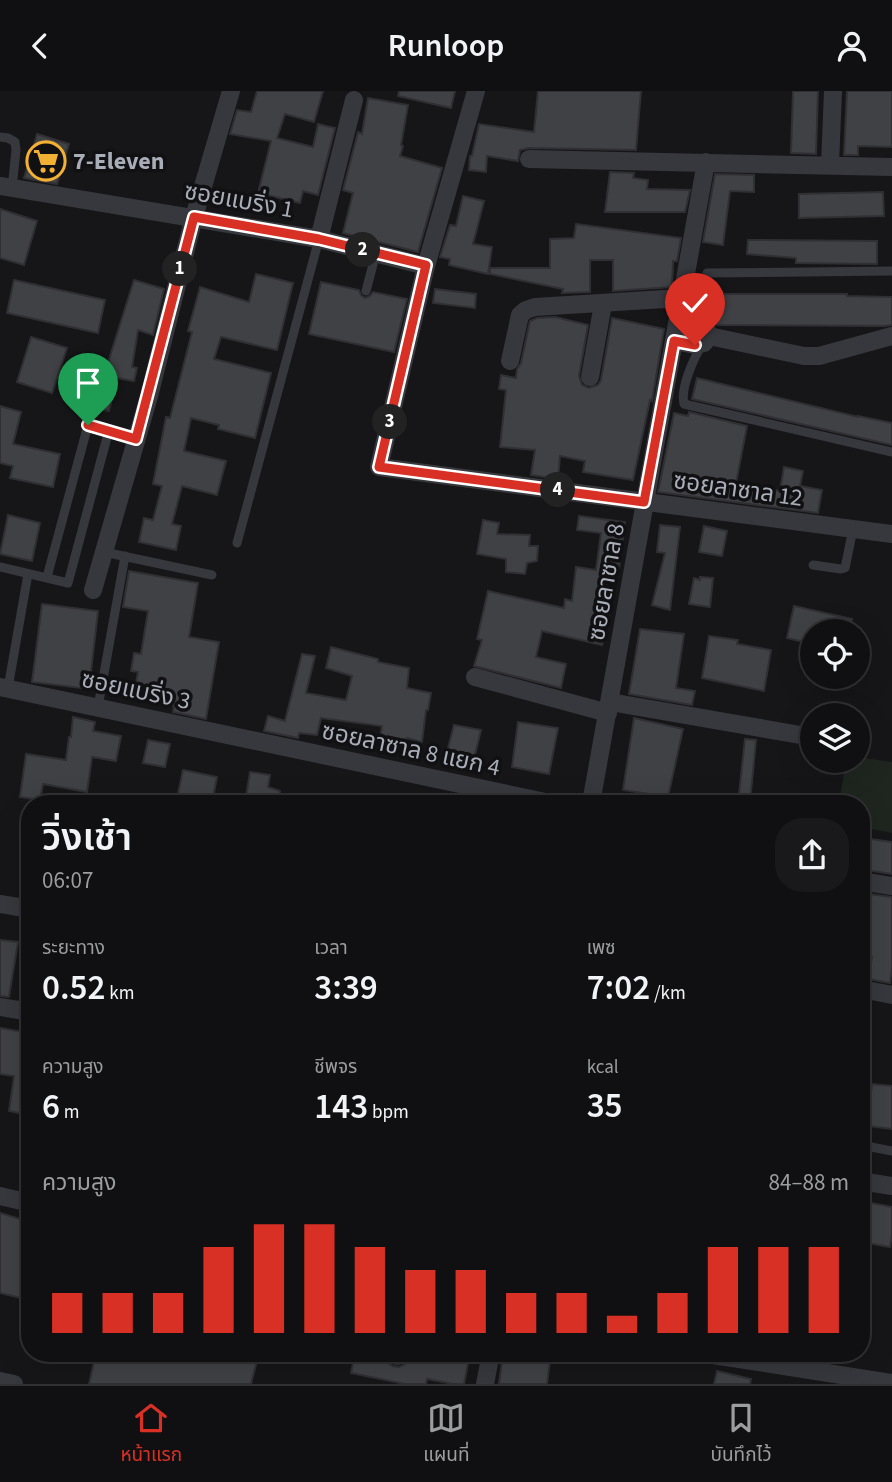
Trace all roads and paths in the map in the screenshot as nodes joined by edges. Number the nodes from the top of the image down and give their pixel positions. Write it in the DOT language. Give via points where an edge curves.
graph roads {
  1 [pos="231,91"];
  2 [pos="476,91"];
  3 [pos="833,91"];
  4 [pos="354,100"];
  5 [pos="0,137"];
  6 [pos="529,159"];
  7 [pos="706,162"];
  8 [pos="830,165"];
  9 [pos="892,167"];
  10 [pos="6,188"];
  11 [pos="194,217"];
  12 [pos="319,239"];
  13 [pos="376,253"];
  14 [pos="426,265"];
  15 [pos="892,271"];
  16 [pos="366,291"];
  17 [pos="681,298"];
  18 [pos="603,304"];
  19 [pos="678,318"];
  20 [pos="706,335"];
  21 [pos="892,337"];
  22 [pos="674,341"];
  23 [pos="510,361"];
  24 [pos="590,377"];
  25 [pos="109,430"];
  26 [pos="136,439"];
  27 [pos="892,452"];
  28 [pos="644,502"];
  29 [pos="853,529"];
  30 [pos="892,534"];
  31 [pos="237,543"];
  32 [pos="104,552"];
  33 [pos="125,557"];
  34 [pos="813,565"];
  35 [pos="0,567"];
  36 [pos="28,574"];
  37 [pos="212,575"];
  38 [pos="47,577"];
  39 [pos="93,590"];
  40 [pos="475,677"];
  41 [pos="4,687"];
  42 [pos="98,706"];
  43 [pos="609,707"];
  44 [pos="800,735"];
  45 [pos="262,742"];
  46 [pos="512,795"];
  47 [pos="593,795"];
  48 [pos="870,882"];
  49 [pos="892,886"];
  50 [pos="0,904"];
  51 [pos="21,908"];
  52 [pos="870,991"];
  53 [pos="892,995"];
  54 [pos="0,1007"];
  55 [pos="21,1010"];
  56 [pos="870,1147"];
  57 [pos="892,1151"];
  58 [pos="870,1182"];
  59 [pos="892,1186"];
  60 [pos="0,1196"];
  61 [pos="21,1201"];
  62 [pos="489,1362"];
  63 [pos="758,1362"];
  64 [pos="0,1381"];
  65 [pos="892,1383"];
  66 [pos="14,1384"];
  67 [pos="485,1384"];
  1 -- 11 [label="street"];
  2 -- 14 [label="street, ซอยลาซาล 12"];
  3 -- 8 [label="street"];
  4 -- 12 [label="street"];
  5 -- 10 [label="lane" via="15,142"];
  6 -- 7 [label="street"];
  7 -- 8 [label="street"];
  7 -- 17 [label="street, ซอยลาซาล 8"];
  8 -- 9 [label="street"];
  10 -- 11 [label="street, ซอยแบริ่ง 1"];
  11 -- 12 [label="street, ซอยแบริ่ง 1"];
  11 -- 26 [label="street"];
  12 -- 13 [label="street, ซอยแบริ่ง 1"];
  12 -- 31 [label="lane"];
  13 -- 14 [label="street, ซอยแบริ่ง 1"];
  13 -- 16 [label="lane"];
  14 -- 28 [label="street, ซอยลาซาล 12" via="379,467"];
  15 -- 20 [label="lane" via="707,272"];
  17 -- 18 [label="street"];
  17 -- 19 [label="street, ซอยลาซาล 8"];
  18 -- 23 [label="street" via="526,310 520,316"];
  18 -- 24 [label="street"];
  19 -- 20 [label="street" via="699,322"];
  19 -- 22 [label="street, ซอยลาซาล 8"];
  20 -- 21 [label="street" via="804,356"];
  20 -- 22 [label="street" via="695,345"];
  20 -- 27 [label="lane" via="695,355 684,404"];
  22 -- 28 [label="street, ซอยลาซาล 8"];
  25 -- 26 [label="lane"];
  25 -- 38 [label="lane" via="88,425"];
  25 -- 38 [label="lane" via="68,583"];
  26 -- 32 [label="street"];
  28 -- 29 [label="street, ซอยลาซาล 12"];
  28 -- 43 [label="street, ซอยลาซาล 8"];
  29 -- 30 [label="street, ซอยลาซาล 12"];
  29 -- 34 [label="lane" via="845,568"];
  32 -- 33 [label="lane"];
  32 -- 39 [label="street"];
  33 -- 37 [label="lane"];
  33 -- 42 [label="lane"];
  35 -- 36 [label="lane"];
  36 -- 38 [label="lane"];
  36 -- 41 [label="lane"];
  40 -- 43 [label="street"];
  41 -- 42 [label="street, ซอยแบริ่ง 3"];
  42 -- 45 [label="street, ซอยแบริ่ง 3"];
  43 -- 44 [label="street"];
  43 -- 47 [label="street, ซอยลาซาล 8"];
  45 -- 46 [label="street, ซอยลาซาล 8 แยก 4"];
  48 -- 49 [label="street"];
  50 -- 51 [label="street"];
  52 -- 53 [label="street"];
  54 -- 55 [label="street"];
  56 -- 57 [label="lane"];
  58 -- 59 [label="street"];
  60 -- 61 [label="street"];
  62 -- 67 [label="street"];
  63 -- 65 [label="street"];
  64 -- 66 [label="street"];
}
